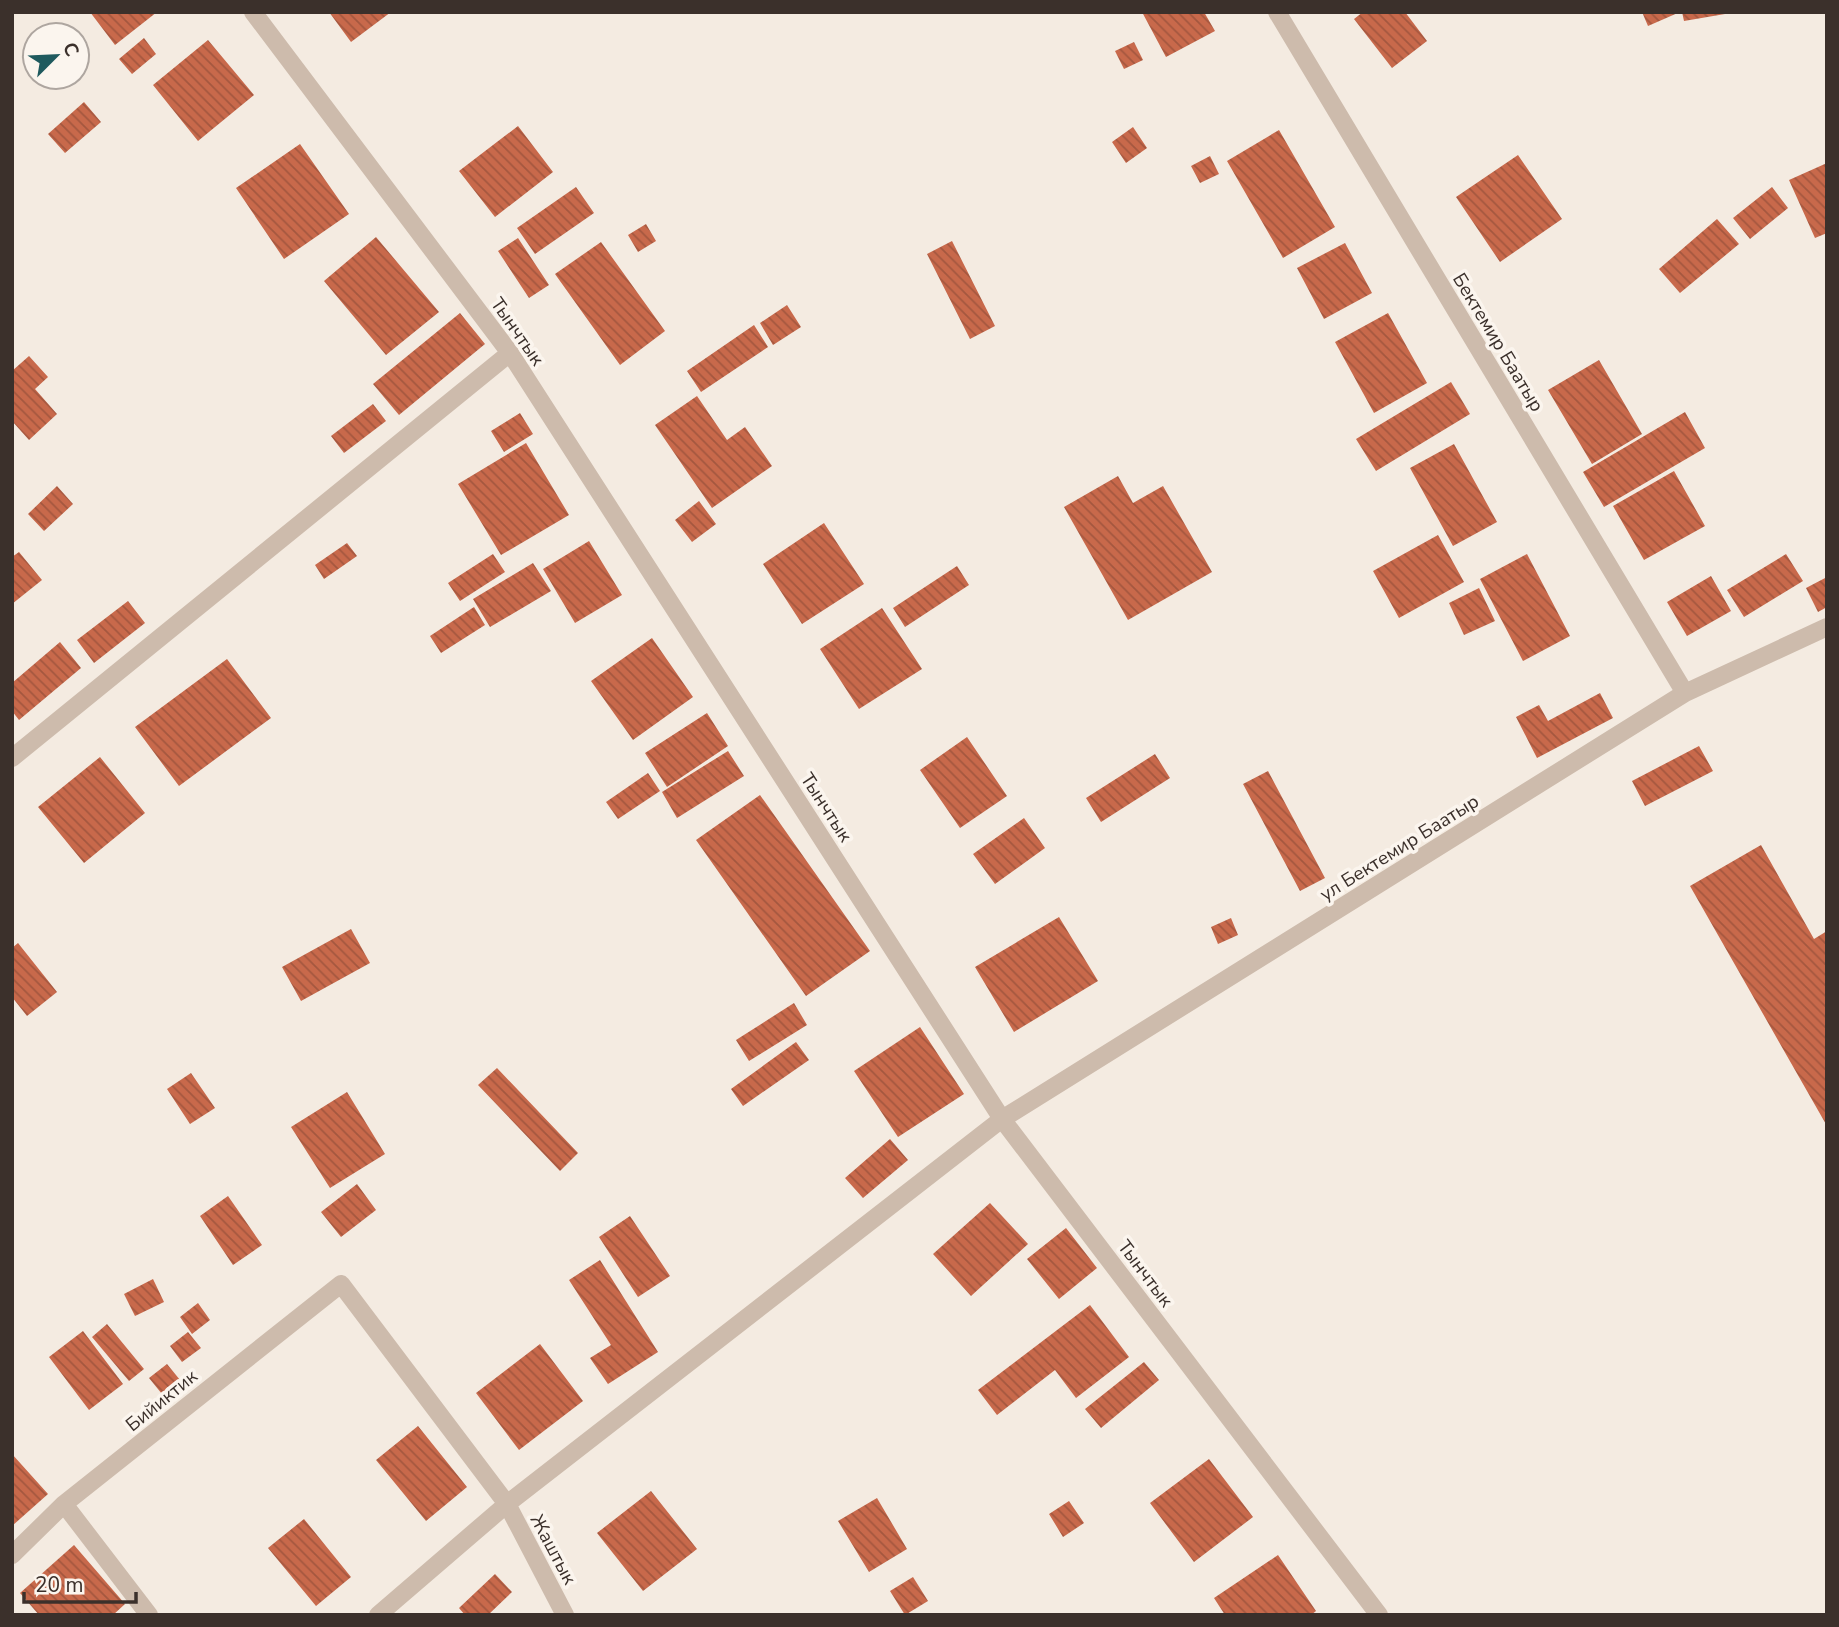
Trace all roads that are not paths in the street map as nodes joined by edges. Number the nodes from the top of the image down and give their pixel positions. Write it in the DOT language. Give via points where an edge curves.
graph roads {
  1 [pos="253,12"];
  2 [pos="1277,12"];
  3 [pos="510,353"];
  4 [pos="1827,627"];
  5 [pos="1685,693"];
  6 [pos="12,758"];
  7 [pos="1002,1119"];
  8 [pos="341,1284"];
  9 [pos="64,1504"];
  10 [pos="507,1504"];
  11 [pos="12,1555"];
  12 [pos="149,1615"];
  13 [pos="378,1615"];
  14 [pos="565,1615"];
  15 [pos="1379,1615"];
  1 -- 3 [label="street, Тынчтык"];
  2 -- 5 [label="street, Бектемир Баатыр"];
  3 -- 6 [label="street"];
  3 -- 7 [label="street, Тынчтык"];
  4 -- 5 [label="street, ул Бектемир Баатыр"];
  5 -- 7 [label="street, ул Бектемир Баатыр"];
  7 -- 10 [label="street, ул Бектемир Баатыр"];
  7 -- 15 [label="street, Тынчтык"];
  8 -- 9 [label="street, Бийиктик"];
  8 -- 10 [label="street, Жаштык"];
  9 -- 11 [label="street, Бийиктик"];
  9 -- 12 [label="street"];
  10 -- 13 [label="street, ул Бектемир Баатыр"];
  10 -- 14 [label="street, Жаштык"];
}
